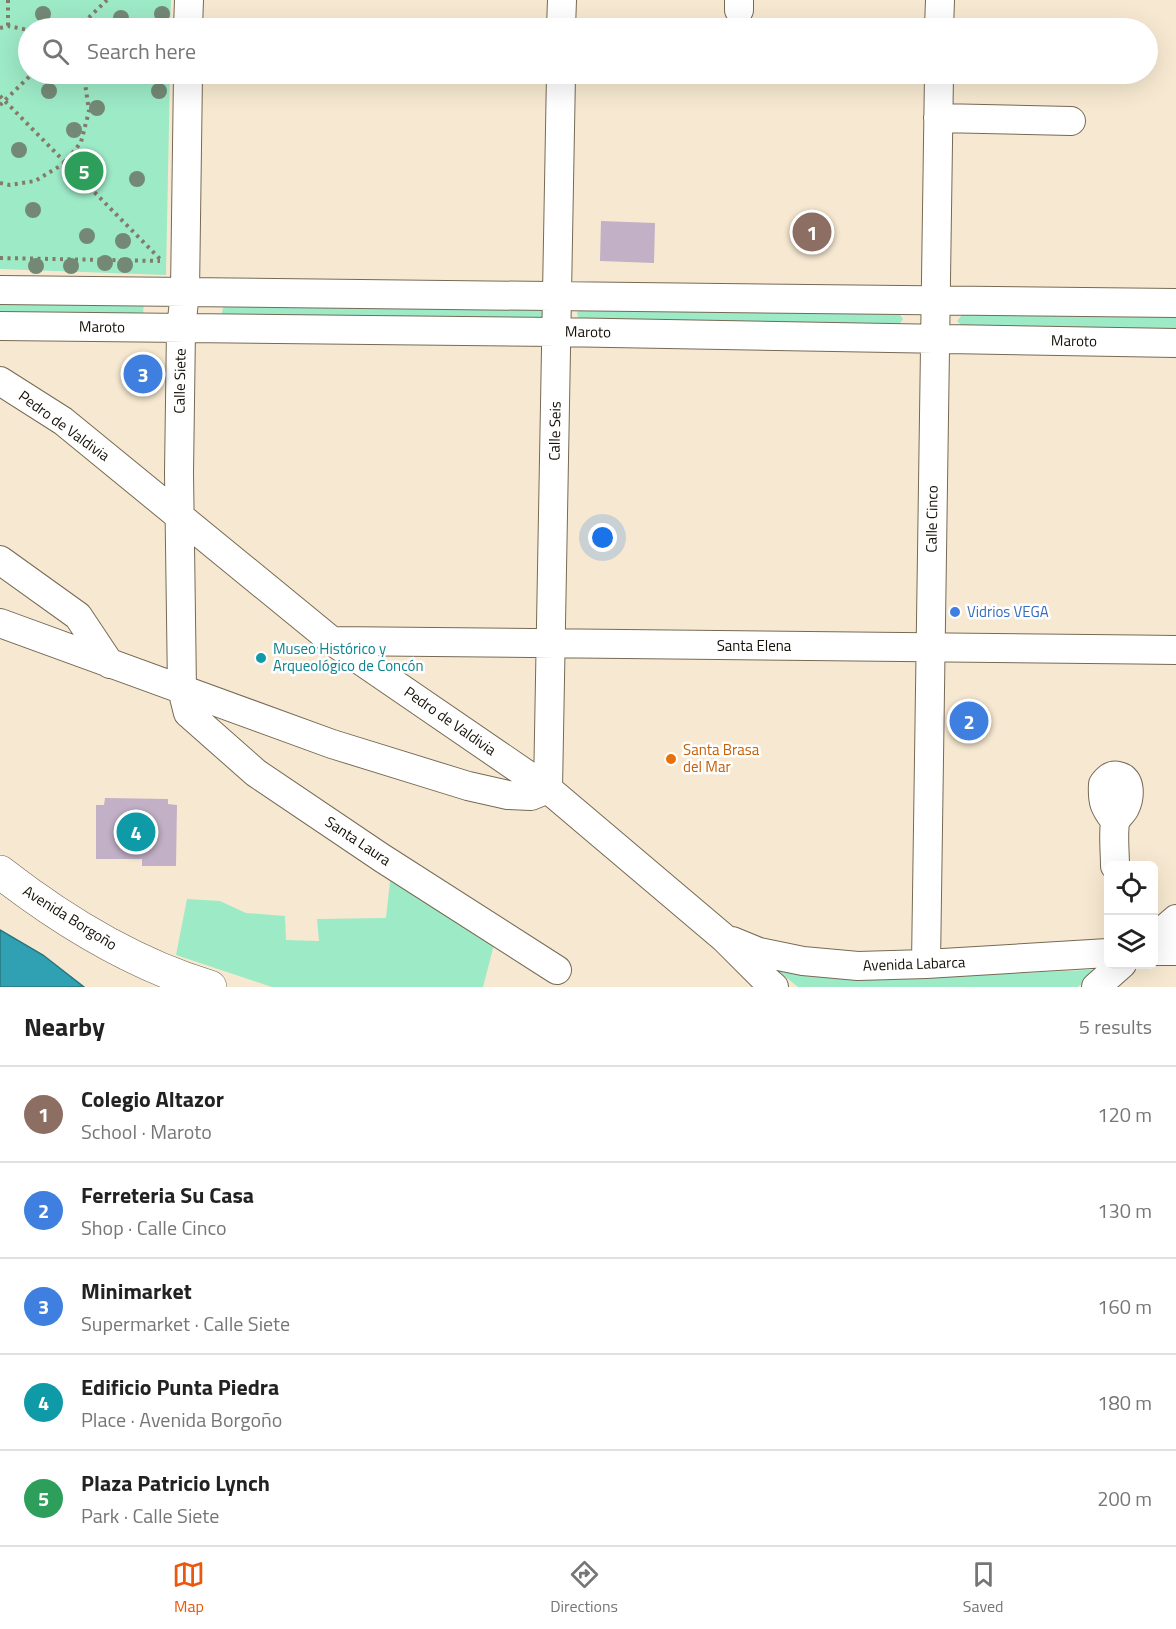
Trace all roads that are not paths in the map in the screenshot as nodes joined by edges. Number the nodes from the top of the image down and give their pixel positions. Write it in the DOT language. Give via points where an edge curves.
graph roads {
  1 [pos="189,0"];
  2 [pos="562,0"];
  3 [pos="940,0"];
  4 [pos="188,18"];
  5 [pos="561,18"];
  6 [pos="939,18"];
  7 [pos="188,84"];
  8 [pos="561,84"];
  9 [pos="939,84"];
  10 [pos="938,118"];
  11 [pos="1071,121"];
  12 [pos="0,290"];
  13 [pos="185,292"];
  14 [pos="557,296"];
  15 [pos="935,301"];
  16 [pos="1176,303"];
  17 [pos="0,326"];
  18 [pos="181,329"];
  19 [pos="556,332"];
  20 [pos="935,338"];
  21 [pos="1176,342"];
  22 [pos="0,381"];
  23 [pos="179,515"];
  24 [pos="0,560"];
  25 [pos="0,623"];
  26 [pos="332,641"];
  27 [pos="551,645"];
  28 [pos="930,646"];
  29 [pos="1176,650"];
  30 [pos="110,664"];
  31 [pos="182,689"];
  32 [pos="548,789"];
  33 [pos="1115,821"];
  34 [pos="1115,861"];
  35 [pos="0,872"];
  36 [pos="1176,919"];
  37 [pos="1158,935"];
  38 [pos="724,938"];
  39 [pos="1158,951"];
  40 [pos="1176,951"];
  41 [pos="1104,954"];
  42 [pos="926,964"];
  43 [pos="1116,969"];
  44 [pos="557,970"];
  45 [pos="210,987"];
  46 [pos="774,987"];
  47 [pos="1096,987"];
  1 -- 4 [label="street"];
  2 -- 5 [label="street"];
  3 -- 6 [label="street"];
  7 -- 13 [label="street, Calle Siete"];
  8 -- 14 [label="street, Calle Seis"];
  9 -- 10 [label="street, Calle Cinco"];
  10 -- 11 [label="street"];
  10 -- 15 [label="street, Calle Cinco"];
  12 -- 13 [label="street"];
  13 -- 14 [label="street"];
  13 -- 18 [label="street, Calle Siete"];
  14 -- 15 [label="street"];
  14 -- 19 [label="street, Calle Seis"];
  15 -- 16 [label="street"];
  15 -- 20 [label="street, Calle Cinco"];
  17 -- 18 [label="street, Maroto"];
  18 -- 19 [label="street, Maroto"];
  18 -- 23 [label="street, Calle Siete"];
  19 -- 20 [label="street, Maroto"];
  19 -- 27 [label="street, Calle Seis"];
  20 -- 21 [label="street, Maroto"];
  20 -- 28 [label="street, Calle Cinco"];
  22 -- 23 [label="street, Pedro de Valdivia" via="63,421"];
  23 -- 26 [label="street, Pedro de Valdivia"];
  23 -- 31 [label="street, Calle Siete"];
  24 -- 30 [label="street" via="78,616"];
  25 -- 30 [label="street"];
  26 -- 27 [label="street, Santa Elena"];
  26 -- 32 [label="street, Pedro de Valdivia"];
  27 -- 28 [label="street, Santa Elena"];
  27 -- 32 [label="street, Calle Seis"];
  28 -- 29 [label="street, Santa Elena"];
  28 -- 42 [label="street, Calle Cinco"];
  30 -- 31 [label="street"];
  31 -- 32 [label="street" via="332,744 487,792 531,796"];
  31 -- 44 [label="street, Santa Laura" via="188,713 256,773"];
  32 -- 38 [label="street, Pedro de Valdivia"];
  33 -- 34 [label="street"];
  35 -- 45 [label="main road, Avenida Borgoño" via="75,925 113,946 188,981"];
  36 -- 37 [label="street"];
  38 -- 42 [label="street, Avenida Labarca" via="759,952 803,962 858,966"];
  38 -- 46 [label="street, Pedro de Valdivia"];
  39 -- 40 [label="street"];
  41 -- 42 [label="street, Avenida Labarca"];
  43 -- 47 [label="street"];
}
